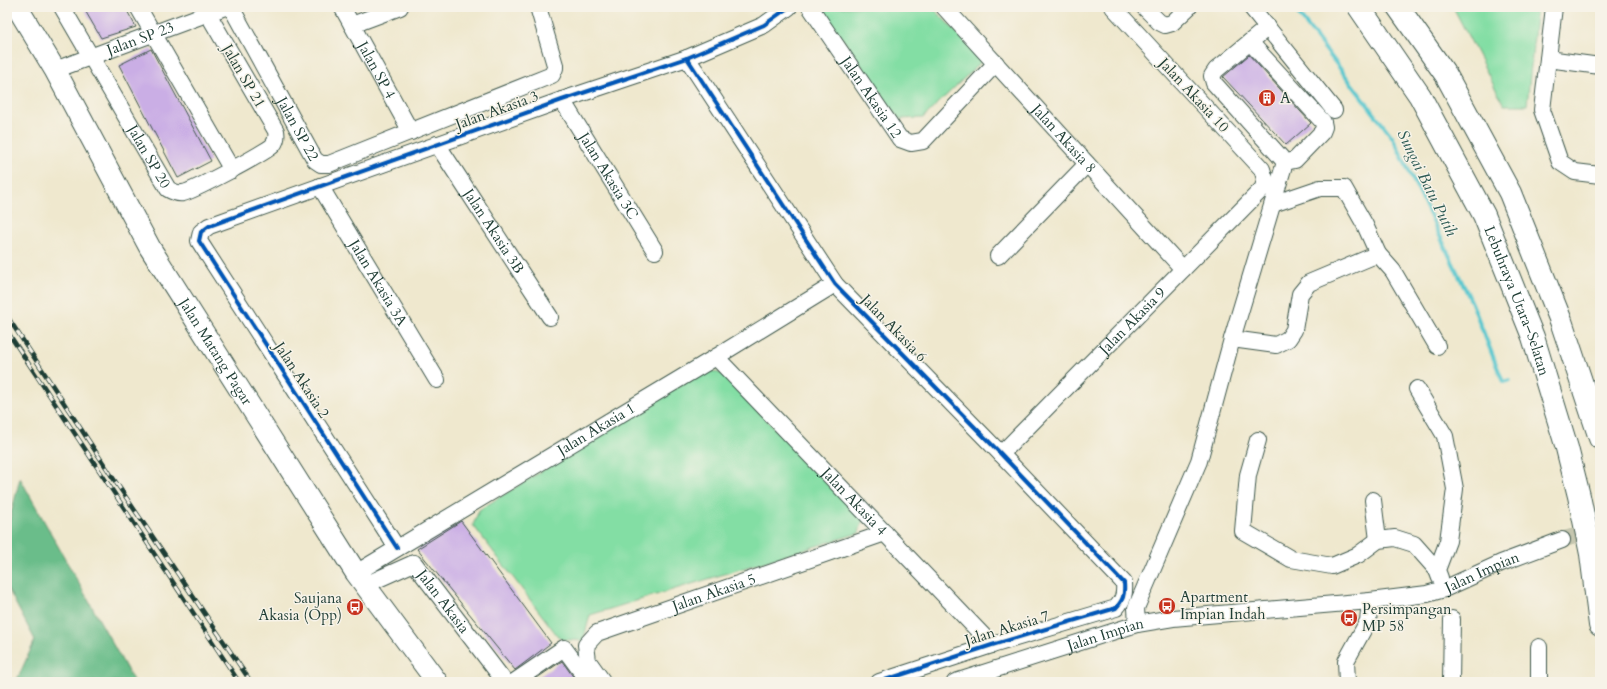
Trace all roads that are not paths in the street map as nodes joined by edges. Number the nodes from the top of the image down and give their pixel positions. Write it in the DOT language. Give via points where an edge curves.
graph roads {
  1 [pos="17,7"];
  2 [pos="62,7"];
  3 [pos="138,7"];
  4 [pos="225,7"];
  5 [pos="231,7"];
  6 [pos="342,7"];
  7 [pos="400,7"];
  8 [pos="538,7"];
  9 [pos="789,7"];
  10 [pos="810,7"];
  11 [pos="944,7"];
  12 [pos="1113,7"];
  13 [pos="1144,7"];
  14 [pos="1189,7"];
  15 [pos="1251,7"];
  16 [pos="1359,7"];
  17 [pos="1398,7"];
  18 [pos="1554,7"];
  19 [pos="206,10"];
  20 [pos="352,25"];
  21 [pos="1268,27"];
  22 [pos="153,34"];
  23 [pos="1250,42"];
  24 [pos="91,57"];
  25 [pos="687,58"];
  26 [pos="1548,59"];
  27 [pos="996,63"];
  28 [pos="1600,66"];
  29 [pos="55,70"];
  30 [pos="562,100"];
  31 [pos="1334,110"];
  32 [pos="411,132"];
  33 [pos="277,138"];
  34 [pos="437,144"];
  35 [pos="1285,162"];
  36 [pos="1087,164"];
  37 [pos="232,170"];
  38 [pos="1600,175"];
  39 [pos="320,186"];
  40 [pos="1263,188"];
  41 [pos="1273,204"];
  42 [pos="209,226"];
  43 [pos="655,251"];
  44 [pos="1378,254"];
  45 [pos="998,256"];
  46 [pos="1183,270"];
  47 [pos="835,284"];
  48 [pos="550,317"];
  49 [pos="1232,339"];
  50 [pos="1436,346"];
  51 [pos="716,357"];
  52 [pos="438,380"];
  53 [pos="1416,389"];
  54 [pos="1600,438"];
  55 [pos="1258,440"];
  56 [pos="1001,454"];
  57 [pos="1373,500"];
  58 [pos="885,534"];
  59 [pos="1378,540"];
  60 [pos="1562,540"];
  61 [pos="397,548"];
  62 [pos="1437,570"];
  63 [pos="361,579"];
  64 [pos="1124,583"];
  65 [pos="1444,589"];
  66 [pos="1370,601"];
  67 [pos="1452,619"];
  68 [pos="1136,624"];
  69 [pos="1600,624"];
  70 [pos="992,645"];
  71 [pos="1540,647"];
  72 [pos="437,682"];
  73 [pos="505,682"];
  74 [pos="514,682"];
  75 [pos="588,682"];
  76 [pos="603,682"];
  77 [pos="879,682"];
  78 [pos="955,682"];
  79 [pos="1347,682"];
  80 [pos="1451,682"];
  81 [pos="1540,682"];
  1 -- 29 [label="main road, Jalan Matang Pagar"];
  2 -- 24 [label="street, Jalan SP 20"];
  3 -- 22 [label="street"];
  4 -- 19 [label="street, Jalan SP 23"];
  5 -- 32 [label="street, Jalan SP 22" via="315,160 321,164 329,164"];
  6 -- 20 [label="street, Jalan SP 4"];
  7 -- 20 [label="street"];
  8 -- 32 [label="street, Jalan SP 22" via="555,65 552,75"];
  9 -- 25 [label="street, Jalan Akasia 3" via="764,25"];
  10 -- 27 [label="street, Jalan Akasia 12" via="900,139 910,143 923,141"];
  11 -- 27 [label="street, Jalan Akasia 8"];
  12 -- 40 [label="street, Jalan Akasia 10" via="1262,168 1265,179"];
  13 -- 14 [label="street" via="1158,22 1165,25 1172,23"];
  15 -- 21 [label="street"];
  16 -- 69 [label="highway, Lebuhraya Utara–Selatan" via="1420,96 1484,215 1533,337 1567,448 1591,554"];
  17 -- 54 [label="highway" via="1446,76 1510,193 1562,321"];
  18 -- 26 [label="street"];
  19 -- 22 [label="street, Jalan SP 23"];
  19 -- 33 [label="street, Jalan SP 21" via="276,131"];
  20 -- 32 [label="street, Jalan SP 4"];
  21 -- 23 [label="street"];
  21 -- 31 [label="street"];
  22 -- 24 [label="street, Jalan SP 23"];
  22 -- 37 [label="street"];
  23 -- 35 [label="street" via="1216,70 1212,76 1213,80"];
  23 -- 35 [label="street" via="1323,122 1322,132 1295,160"];
  24 -- 29 [label="street, Jalan SP 23"];
  24 -- 37 [label="street, Jalan SP 20" via="168,189 175,193 184,193"];
  25 -- 30 [label="street, Jalan Akasia 3"];
  25 -- 47 [label="street, Jalan Akasia 6"];
  26 -- 28 [label="street"];
  26 -- 38 [label="street" via="1542,110 1560,162 1575,172"];
  27 -- 36 [label="street, Jalan Akasia 8"];
  29 -- 63 [label="main road, Jalan Matang Pagar" via="150,248"];
  30 -- 34 [label="street, Jalan Akasia 3"];
  30 -- 43 [label="street, Jalan Akasia 3C"];
  33 -- 37 [label="street, Jalan SP 20" via="273,146"];
  34 -- 39 [label="street, Jalan Akasia 3"];
  34 -- 48 [label="street, Jalan Akasia 3B"];
  35 -- 41 [label="street"];
  36 -- 45 [label="street"];
  36 -- 46 [label="street, Jalan Akasia 8"];
  39 -- 42 [label="street, Jalan Akasia 3"];
  39 -- 52 [label="street, Jalan Akasia 3A"];
  40 -- 46 [label="street, Jalan Akasia 9"];
  41 -- 44 [label="street" via="1320,188 1344,188"];
  41 -- 49 [label="street"];
  42 -- 61 [label="street, Jalan Akasia 2" via="201,232 199,241"];
  44 -- 49 [label="street" via="1309,283 1300,294 1294,330 1288,339 1276,345"];
  44 -- 50 [label="street" via="1393,271"];
  46 -- 56 [label="street, Jalan Akasia 9"];
  47 -- 51 [label="street, Jalan Akasia 1"];
  47 -- 56 [label="street, Jalan Akasia 6"];
  49 -- 68 [label="street" via="1199,461 1136,608"];
  51 -- 58 [label="street, Jalan Akasia 4"];
  51 -- 61 [label="street, Jalan Akasia 1"];
  53 -- 62 [label="street" via="1445,436 1455,489 1448,541"];
  55 -- 59 [label="street" via="1248,475 1243,531 1291,560 1332,566 1358,555"];
  56 -- 64 [label="street, Jalan Akasia 6"];
  57 -- 59 [label="street"];
  58 -- 70 [label="street, Jalan Akasia 4"];
  58 -- 76 [label="street, Jalan Akasia 5" via="597,633 586,645 588,661"];
  59 -- 62 [label="street" via="1395,538 1414,544"];
  60 -- 65 [label="street, Jalan Impian" via="1501,563"];
  61 -- 63 [label="street, Jalan Akasia 1"];
  62 -- 65 [label="street"];
  63 -- 72 [label="main road, Jalan Matang Pagar"];
  63 -- 73 [label="street, Jalan Akasia" via="414,563"];
  64 -- 70 [label="street, Jalan Akasia 7" via="1125,593 1116,608"];
  65 -- 66 [label="street, Jalan Impian" via="1428,594"];
  66 -- 68 [label="street, Jalan Impian" via="1173,618"];
  66 -- 79 [label="street" via="1368,621 1346,661"];
  67 -- 80 [label="street"];
  68 -- 78 [label="street, Jalan Impian"];
  70 -- 77 [label="street, Jalan Akasia 7"];
  71 -- 81 [label="street"];
  74 -- 75 [label="street" via="564,648"];
}
